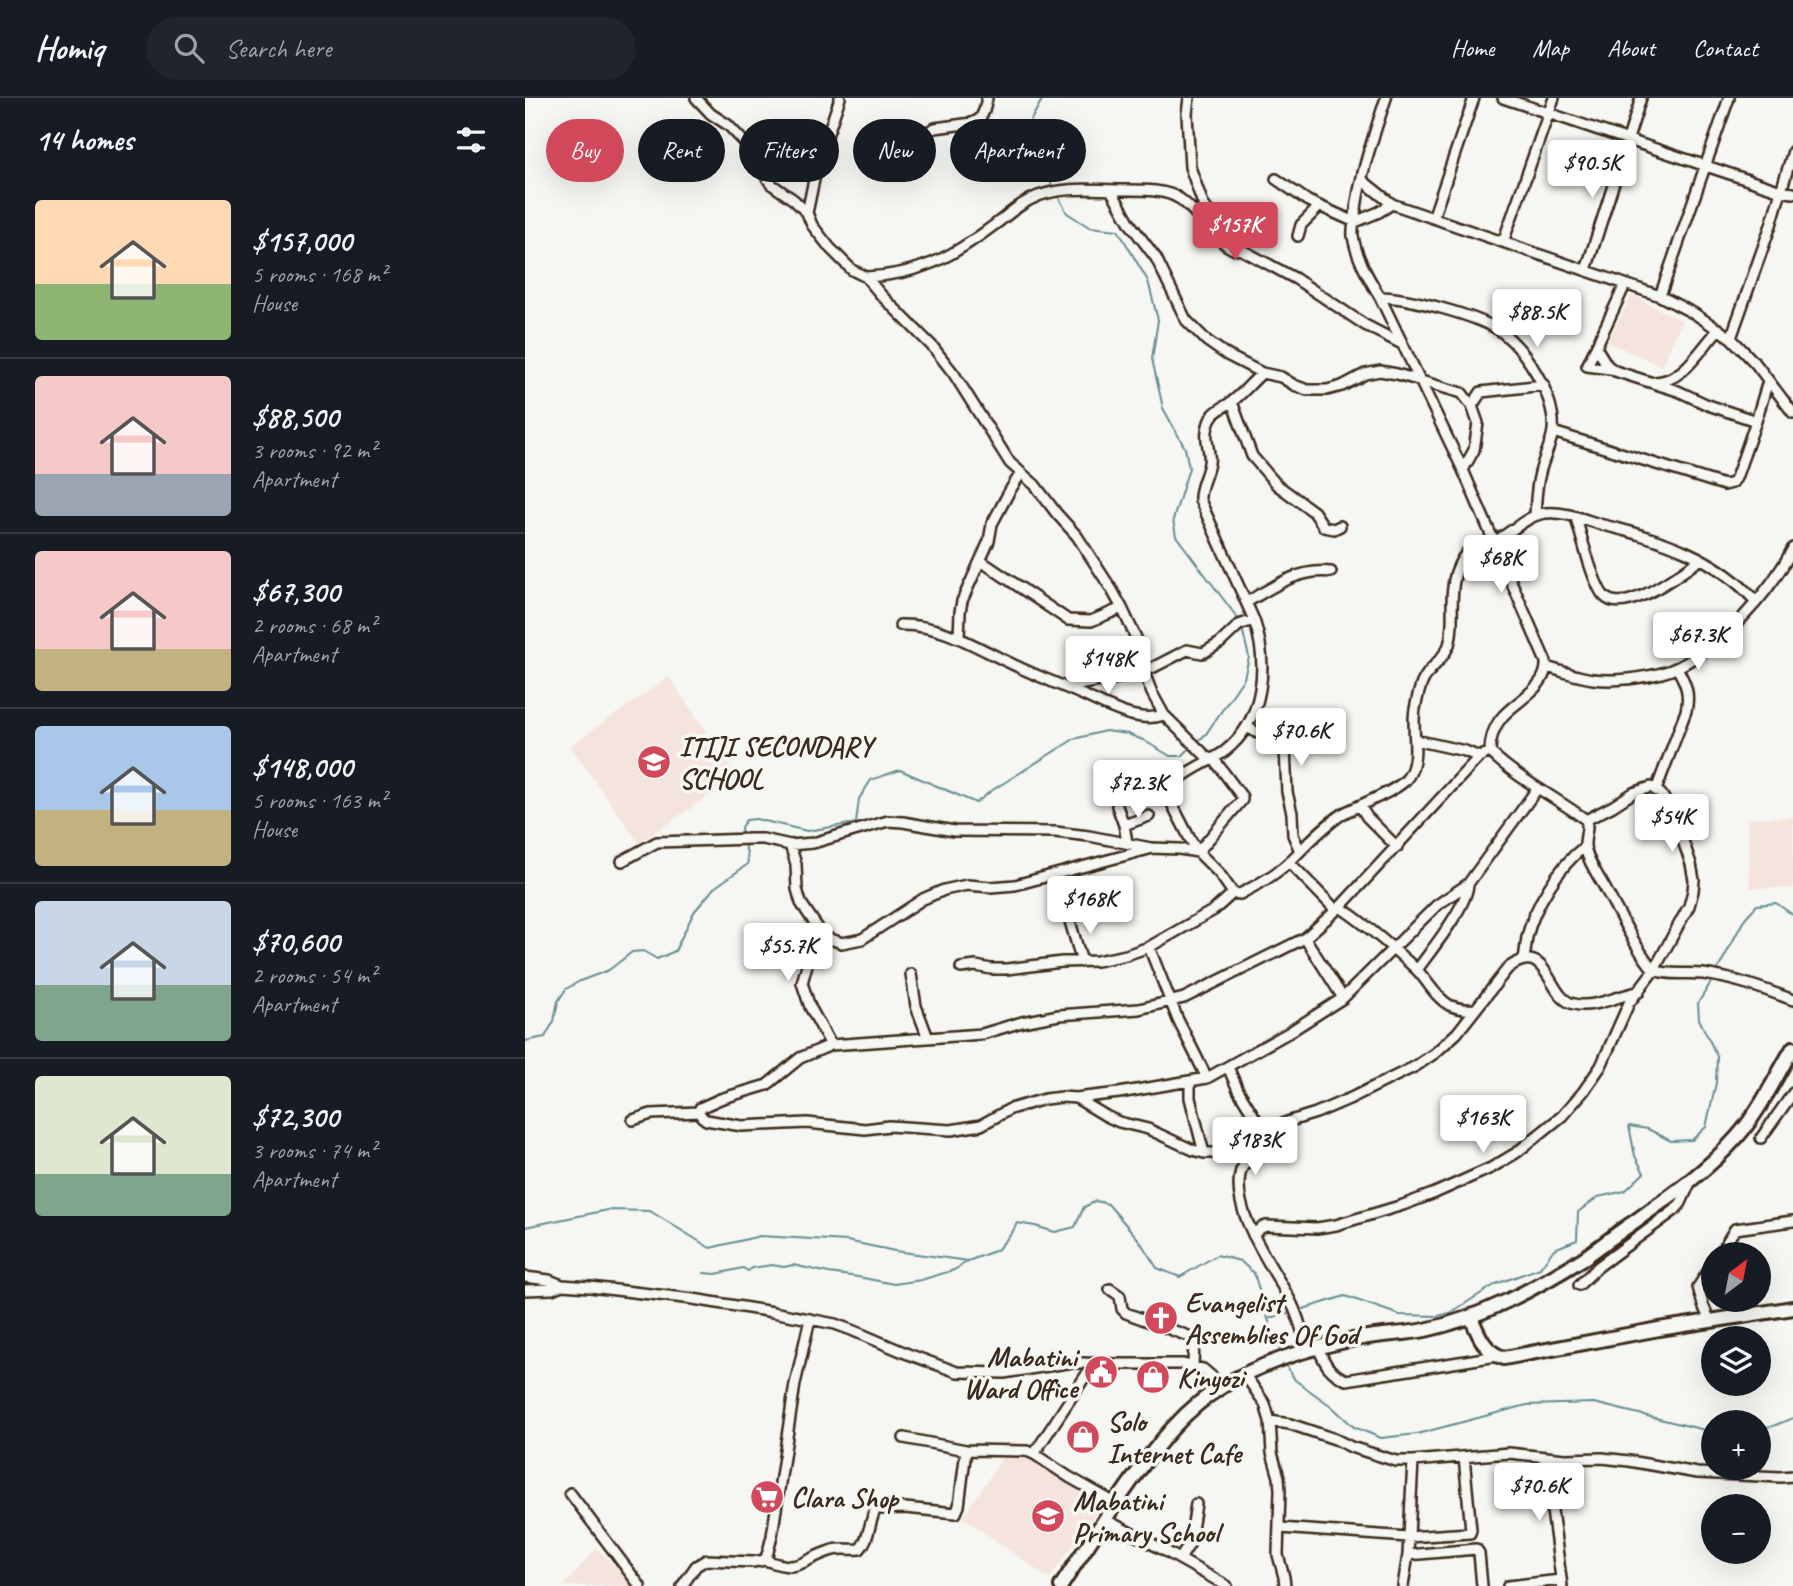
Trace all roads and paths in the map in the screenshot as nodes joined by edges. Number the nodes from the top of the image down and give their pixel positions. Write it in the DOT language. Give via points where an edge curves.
graph roads {
  1 [pos="696,98"];
  2 [pos="840,98"];
  3 [pos="987,98"];
  4 [pos="1189,98"];
  5 [pos="1386,98"];
  6 [pos="1474,98"];
  7 [pos="1503,98"];
  8 [pos="1554,98"];
  9 [pos="1641,98"];
  10 [pos="1729,98"];
  11 [pos="1549,113"];
  12 [pos="936,128"];
  13 [pos="1627,140"];
  14 [pos="1793,151"];
  15 [pos="1705,166"];
  16 [pos="1276,179"];
  17 [pos="1361,180"];
  18 [pos="1111,190"];
  19 [pos="1781,191"];
  20 [pos="1793,193"];
  21 [pos="1392,204"];
  22 [pos="1319,207"];
  23 [pos="807,213"];
  24 [pos="1433,218"];
  25 [pos="1355,222"];
  26 [pos="1298,236"];
  27 [pos="1503,242"];
  28 [pos="1242,250"];
  29 [pos="1586,270"];
  30 [pos="866,277"];
  31 [pos="1625,285"];
  32 [pos="1660,296"];
  33 [pos="1380,297"];
  34 [pos="1719,329"];
  35 [pos="1731,338"];
  36 [pos="1402,344"];
  37 [pos="1596,346"];
  38 [pos="1610,369"];
  39 [pos="1681,372"];
  40 [pos="1262,373"];
  41 [pos="1419,380"];
  42 [pos="1768,380"];
  43 [pos="1648,382"];
  44 [pos="1544,386"];
  45 [pos="1678,391"];
  46 [pos="1232,402"];
  47 [pos="1472,406"];
  48 [pos="1793,413"];
  49 [pos="1756,421"];
  50 [pos="1553,432"];
  51 [pos="1463,470"];
  52 [pos="1021,473"];
  53 [pos="1535,515"];
  54 [pos="1576,518"];
  55 [pos="1340,526"];
  56 [pos="1495,541"];
  57 [pos="1793,548"];
  58 [pos="1700,559"];
  59 [pos="981,561"];
  60 [pos="1331,572"];
  61 [pos="1247,602"];
  62 [pos="1756,602"];
  63 [pos="1122,608"];
  64 [pos="1247,623"];
  65 [pos="900,625"];
  66 [pos="959,638"];
  67 [pos="1546,667"];
  68 [pos="1677,668"];
  69 [pos="1143,670"];
  70 [pos="1065,687"];
  71 [pos="1164,715"];
  72 [pos="1247,727"];
  73 [pos="1415,740"];
  74 [pos="1490,752"];
  75 [pos="1479,757"];
  76 [pos="1211,759"];
  77 [pos="1537,789"];
  78 [pos="1656,790"];
  79 [pos="1170,791"];
  80 [pos="1138,799"];
  81 [pos="1117,806"];
  82 [pos="1360,806"];
  83 [pos="1149,816"];
  84 [pos="1586,820"];
  85 [pos="1124,825"];
  86 [pos="1127,842"];
  87 [pos="790,845"];
  88 [pos="1397,847"];
  89 [pos="1584,847"];
  90 [pos="1151,848"];
  91 [pos="1300,851"];
  92 [pos="1198,852"];
  93 [pos="622,861"];
  94 [pos="1289,862"];
  95 [pos="1468,884"];
  96 [pos="1233,893"];
  97 [pos="1338,909"];
  98 [pos="1069,918"];
  99 [pos="824,937"];
  100 [pos="1304,938"];
  101 [pos="1149,947"];
  102 [pos="1392,949"];
  103 [pos="1524,960"];
  104 [pos="1082,962"];
  105 [pos="961,968"];
  106 [pos="1417,970"];
  107 [pos="1654,970"];
  108 [pos="911,974"];
  109 [pos="1639,992"];
  110 [pos="1343,998"];
  111 [pos="1793,1000"];
  112 [pos="1172,1002"];
  113 [pos="1476,1010"];
  114 [pos="928,1038"];
  115 [pos="831,1045"];
  116 [pos="1793,1048"];
  117 [pos="1228,1067"];
  118 [pos="1207,1078"];
  119 [pos="1190,1082"];
  120 [pos="1793,1093"];
  121 [pos="1076,1098"];
  122 [pos="699,1112"];
  123 [pos="633,1120"];
  124 [pos="1264,1132"];
  125 [pos="1761,1138"];
  126 [pos="1204,1153"];
  127 [pos="1691,1181"];
  128 [pos="1793,1221"];
  129 [pos="1254,1236"];
  130 [pos="1727,1242"];
  131 [pos="525,1277"];
  132 [pos="562,1285"];
  133 [pos="1579,1285"];
  134 [pos="1111,1289"];
  135 [pos="525,1290"];
  136 [pos="1793,1308"];
  137 [pos="1706,1312"];
  138 [pos="1471,1317"];
  139 [pos="810,1319"];
  140 [pos="1710,1321"];
  141 [pos="1313,1349"];
  142 [pos="1497,1356"];
  143 [pos="1094,1363"];
  144 [pos="1193,1366"];
  145 [pos="1245,1375"];
  146 [pos="1223,1386"];
  147 [pos="1271,1421"];
  148 [pos="904,1438"];
  149 [pos="965,1450"];
  150 [pos="1034,1454"];
  151 [pos="1464,1457"];
  152 [pos="1545,1457"];
  153 [pos="1413,1461"];
  154 [pos="1793,1476"];
  155 [pos="570,1493"];
  156 [pos="1115,1503"];
  157 [pos="1196,1504"];
  158 [pos="1104,1519"];
  159 [pos="1280,1528"];
  160 [pos="1408,1537"];
  161 [pos="1408,1555"];
  162 [pos="1180,1559"];
  163 [pos="765,1560"];
  164 [pos="1561,1583"];
  165 [pos="640,1586"];
  166 [pos="682,1586"];
  167 [pos="1061,1586"];
  168 [pos="1227,1586"];
  169 [pos="1285,1586"];
  170 [pos="1403,1586"];
  171 [pos="1482,1586"];
  172 [pos="1509,1586"];
  1 -- 23 [label="street" via="745,143 771,184"];
  2 -- 23 [label="street" via="817,165"];
  3 -- 12 [label="street" via="980,119"];
  4 -- 28 [label="street" via="1188,150 1194,181 1203,204"];
  5 -- 17 [label="street"];
  6 -- 24 [label="street"];
  7 -- 11 [label="street"];
  8 -- 11 [label="street"];
  9 -- 13 [label="street"];
  10 -- 15 [label="street"];
  11 -- 13 [label="street"];
  11 -- 27 [label="street"];
  13 -- 15 [label="street"];
  13 -- 29 [label="street"];
  14 -- 19 [label="street"];
  15 -- 19 [label="street"];
  15 -- 32 [label="street"];
  16 -- 22 [label="street"];
  17 -- 21 [label="street"];
  17 -- 25 [label="street"];
  18 -- 28 [label="street" via="1173,195 1226,245"];
  18 -- 30 [label="street" via="1079,188 1037,197 946,258"];
  18 -- 40 [label="street" via="1161,267 1186,320 1216,348"];
  19 -- 20 [label="street"];
  19 -- 35 [label="street"];
  21 -- 24 [label="street"];
  21 -- 25 [label="street"];
  22 -- 25 [label="street"];
  22 -- 26 [label="street" via="1301,225"];
  23 -- 30 [label="street" via="830,248"];
  24 -- 27 [label="street"];
  25 -- 33 [label="street" via="1355,245"];
  27 -- 29 [label="street"];
  28 -- 36 [label="street"];
  29 -- 31 [label="street"];
  30 -- 52 [label="street" via="933,347"];
  31 -- 32 [label="street"];
  31 -- 37 [label="street"];
  32 -- 34 [label="street"];
  33 -- 36 [label="street"];
  33 -- 44 [label="street" via="1423,303 1502,332"];
  34 -- 35 [label="street"];
  34 -- 39 [label="street"];
  35 -- 42 [label="street"];
  36 -- 41 [label="street"];
  37 -- 38 [label="street"];
  37 -- 38 [label="street" via="1587,366"];
  38 -- 43 [label="street"];
  39 -- 43 [label="street" via="1666,381"];
  39 -- 45 [label="street"];
  40 -- 41 [label="street" via="1307,390 1327,390 1380,371"];
  40 -- 46 [label="street"];
  41 -- 47 [label="street" via="1462,393"];
  41 -- 51 [label="street"];
  42 -- 48 [label="street"];
  42 -- 49 [label="street"];
  43 -- 45 [label="street"];
  44 -- 47 [label="street" via="1481,391"];
  44 -- 50 [label="street"];
  45 -- 49 [label="street"];
  46 -- 55 [label="street" via="1249,450 1266,473 1314,512 1324,527"];
  46 -- 61 [label="street" via="1209,418 1209,459 1199,492"];
  47 -- 51 [label="street" via="1478,431"];
  49 -- 50 [label="street" via="1736,478 1724,485"];
  50 -- 53 [label="street" via="1540,473"];
  51 -- 56 [label="street"];
  52 -- 59 [label="street" via="992,524"];
  52 -- 63 [label="street" via="1077,536"];
  53 -- 54 [label="street"];
  53 -- 56 [label="street"];
  54 -- 58 [label="street" via="1642,535"];
  54 -- 58 [label="street" via="1599,588 1611,601 1655,590"];
  56 -- 67 [label="street"];
  56 -- 73 [label="street" via="1468,552 1457,569 1451,589 1450,643 1422,683 1415,708"];
  57 -- 62 [label="street"];
  58 -- 62 [label="street" via="1731,577"];
  59 -- 63 [label="street" via="1068,620 1091,621"];
  59 -- 66 [label="street" via="963,601"];
  60 -- 61 [label="street" via="1314,571 1287,579"];
  61 -- 64 [label="street"];
  62 -- 68 [label="street" via="1728,632"];
  63 -- 69 [label="street" via="1137,640"];
  64 -- 69 [label="street" via="1205,652 1187,649"];
  64 -- 72 [label="street" via="1259,638 1263,667"];
  65 -- 66 [label="street" via="922,626"];
  66 -- 70 [label="street"];
  67 -- 68 [label="street" via="1608,680"];
  67 -- 74 [label="street" via="1539,684 1497,724"];
  68 -- 78 [label="street" via="1689,701"];
  69 -- 70 [label="street"];
  69 -- 71 [label="street"];
  70 -- 71 [label="street" via="1121,711 1149,718"];
  71 -- 76 [label="street"];
  72 -- 76 [label="street"];
  72 -- 91 [label="street" via="1286,748 1287,792"];
  73 -- 75 [label="street"];
  73 -- 82 [label="street" via="1407,779"];
  74 -- 75 [label="street"];
  74 -- 77 [label="street"];
  75 -- 88 [label="street"];
  76 -- 79 [label="street"];
  76 -- 92 [label="street" via="1242,800"];
  77 -- 84 [label="street"];
  77 -- 95 [label="street"];
  78 -- 84 [label="street" via="1645,788"];
  78 -- 107 [label="street" via="1680,832 1694,880 1689,906"];
  79 -- 80 [label="street"];
  79 -- 92 [label="street" via="1169,798"];
  81 -- 85 [label="street"];
  82 -- 88 [label="street"];
  82 -- 91 [label="street" via="1343,814"];
  83 -- 85 [label="street"];
  84 -- 89 [label="street"];
  85 -- 86 [label="street"];
  86 -- 87 [label="street" via="1055,832 954,831 888,821 822,842"];
  86 -- 90 [label="street"];
  87 -- 93 [label="street" via="763,839 657,842"];
  87 -- 99 [label="street" via="799,896"];
  88 -- 97 [label="street"];
  89 -- 103 [label="street" via="1566,863 1542,901 1527,937"];
  89 -- 107 [label="street"];
  90 -- 92 [label="street"];
  90 -- 99 [label="street" via="1015,885 944,890 862,939 842,943"];
  91 -- 94 [label="street"];
  92 -- 96 [label="street"];
  94 -- 96 [label="street" via="1240,894"];
  94 -- 97 [label="street"];
  95 -- 102 [label="street" via="1437,905"];
  95 -- 106 [label="street" via="1449,925"];
  96 -- 101 [label="street" via="1214,910"];
  97 -- 100 [label="street"];
  97 -- 102 [label="street" via="1356,917"];
  98 -- 104 [label="street"];
  99 -- 115 [label="street" via="813,943 803,984"];
  100 -- 110 [label="street"];
  100 -- 112 [label="street"];
  101 -- 104 [label="street"];
  101 -- 112 [label="street"];
  102 -- 106 [label="street"];
  102 -- 110 [label="street"];
  103 -- 109 [label="street" via="1536,962 1565,1001 1573,1004"];
  103 -- 113 [label="street" via="1508,968"];
  104 -- 105 [label="street"];
  106 -- 113 [label="street" via="1441,999 1464,1010"];
  107 -- 109 [label="street"];
  107 -- 111 [label="street" via="1731,980"];
  108 -- 114 [label="street"];
  109 -- 129 [label="street" via="1583,1092 1562,1116 1516,1153 1403,1205 1317,1228 1266,1226"];
  110 -- 117 [label="street"];
  112 -- 114 [label="street" via="1059,1015 982,1034"];
  112 -- 118 [label="street"];
  113 -- 124 [label="street" via="1457,1033 1416,1066"];
  114 -- 115 [label="street"];
  115 -- 122 [label="street" via="800,1058 767,1084 720,1099"];
  116 -- 127 [label="main road" via="1739,1136"];
  117 -- 118 [label="street"];
  117 -- 124 [label="street"];
  118 -- 119 [label="street"];
  119 -- 121 [label="street"];
  119 -- 126 [label="street"];
  120 -- 125 [label="street"];
  121 -- 122 [label="street" via="1030,1103 987,1123 951,1130 742,1126 706,1120"];
  121 -- 126 [label="street" via="1119,1122 1149,1129"];
  122 -- 123 [label="street" via="651,1114"];
  124 -- 126 [label="street" via="1221,1153"];
  124 -- 129 [label="street" via="1239,1177 1239,1198"];
  127 -- 133 [label="street" via="1675,1210"];
  127 -- 138 [label="main road" via="1585,1257"];
  128 -- 130 [label="street" via="1735,1229"];
  129 -- 141 [label="street"];
  131 -- 132 [label="street"];
  132 -- 135 [label="street"];
  132 -- 139 [label="street" via="693,1299"];
  134 -- 144 [label="street" via="1120,1296 1126,1313 1191,1337"];
  136 -- 140 [label="main road"];
  137 -- 140 [label="street"];
  138 -- 141 [label="main road"];
  138 -- 142 [label="main road" via="1484,1343"];
  139 -- 143 [label="street" via="854,1331 957,1372 1004,1373"];
  139 -- 163 [label="street"];
  140 -- 142 [label="main road"];
  141 -- 142 [label="street" via="1346,1380"];
  141 -- 145 [label="main road"];
  143 -- 144 [label="street"];
  143 -- 150 [label="street"];
  144 -- 146 [label="street"];
  145 -- 146 [label="main road"];
  145 -- 147 [label="street"];
  146 -- 156 [label="main road" via="1164,1436"];
  147 -- 153 [label="street" via="1383,1458"];
  147 -- 159 [label="street"];
  148 -- 149 [label="street"];
  149 -- 150 [label="street"];
  149 -- 163 [label="street" via="956,1513 876,1509 860,1549 832,1550 800,1566"];
  150 -- 156 [label="street"];
  151 -- 152 [label="street" via="1509,1453"];
  151 -- 153 [label="street"];
  151 -- 160 [label="street" via="1471,1532"];
  152 -- 154 [label="street" via="1602,1458 1721,1475"];
  152 -- 164 [label="street"];
  153 -- 160 [label="street"];
  155 -- 165 [label="street"];
  156 -- 158 [label="main road"];
  157 -- 162 [label="street" via="1190,1543"];
  158 -- 162 [label="street"];
  158 -- 167 [label="main road"];
  159 -- 160 [label="street"];
  159 -- 169 [label="street" via="1278,1555"];
  160 -- 161 [label="street"];
  161 -- 170 [label="street"];
  161 -- 171 [label="street" via="1476,1549"];
  162 -- 168 [label="street"];
  163 -- 166 [label="street" via="706,1560"];
  164 -- 172 [label="street"];
}
